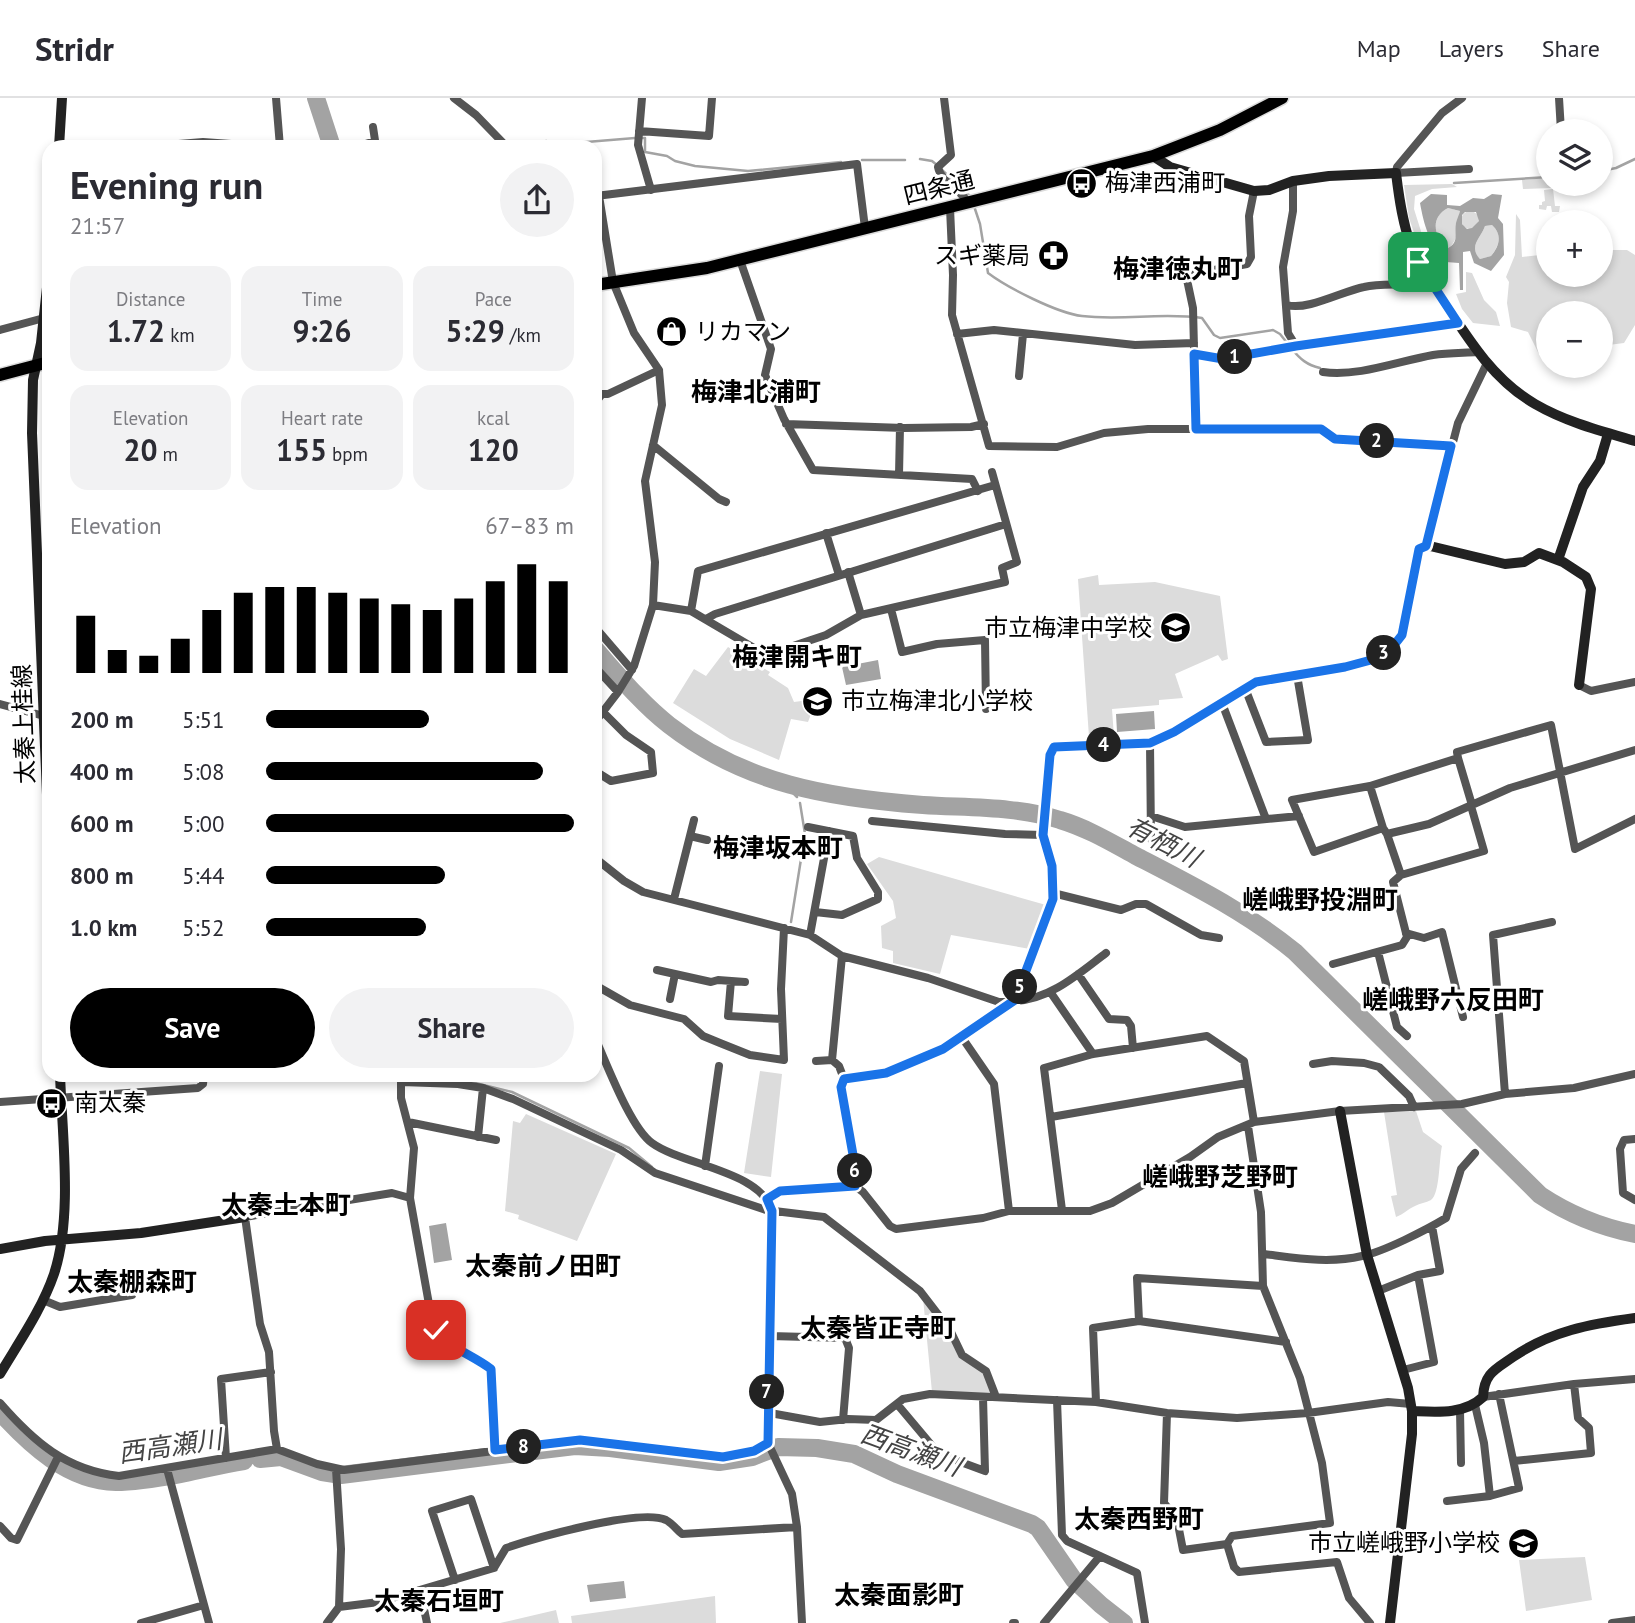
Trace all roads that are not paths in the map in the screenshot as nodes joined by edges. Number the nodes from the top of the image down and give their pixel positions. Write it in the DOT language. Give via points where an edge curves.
graph roads {
  1 [pos="62,98"];
  2 [pos="276,98"];
  3 [pos="454,98"];
  4 [pos="642,98"];
  5 [pos="712,98"];
  6 [pos="944,98"];
  7 [pos="1282,98"];
  8 [pos="1462,98"];
  9 [pos="1559,98"];
  10 [pos="1560,119"];
  11 [pos="373,127"];
  12 [pos="639,131"];
  13 [pos="59,140"];
  14 [pos="279,140"];
  15 [pos="375,140"];
  16 [pos="499,140"];
  17 [pos="1153,156"];
  18 [pos="1469,169"];
  19 [pos="1396,173"];
  20 [pos="1293,181"];
  21 [pos="651,190"];
  22 [pos="1254,191"];
  23 [pos="602,195"];
  24 [pos="968,203"];
  25 [pos="950,208"];
  26 [pos="602,223"];
  27 [pos="864,228"];
  28 [pos="740,260"];
  29 [pos="613,282"];
  30 [pos="602,284"];
  31 [pos="1409,284"];
  32 [pos="1287,305"];
  33 [pos="42,319"];
  34 [pos="1458,323"];
  35 [pos="42,329"];
  36 [pos="0,330"];
  37 [pos="957,334"];
  38 [pos="1023,334"];
  39 [pos="1194,343"];
  40 [pos="1296,346"];
  41 [pos="1478,352"];
  42 [pos="1194,354"];
  43 [pos="1487,363"];
  44 [pos="42,364"];
  45 [pos="35,366"];
  46 [pos="659,370"];
  47 [pos="1323,372"];
  48 [pos="0,375"];
  49 [pos="1019,376"];
  50 [pos="602,394"];
  51 [pos="786,424"];
  52 [pos="984,424"];
  53 [pos="900,427"];
  54 [pos="1196,429"];
  55 [pos="1608,433"];
  56 [pos="1635,442"];
  57 [pos="653,445"];
  58 [pos="1451,446"];
  59 [pos="992,472"];
  60 [pos="899,475"];
  61 [pos="995,485"];
  62 [pos="978,491"];
  63 [pos="726,502"];
  64 [pos="1006,524"];
  65 [pos="826,533"];
  66 [pos="1423,547"];
  67 [pos="1558,560"];
  68 [pos="843,574"];
  69 [pos="653,605"];
  70 [pos="891,609"];
  71 [pos="691,611"];
  72 [pos="861,615"];
  73 [pos="706,619"];
  74 [pos="602,636"];
  75 [pos="42,669"];
  76 [pos="631,672"];
  77 [pos="602,674"];
  78 [pos="1297,675"];
  79 [pos="1635,682"];
  80 [pos="1579,685"];
  81 [pos="1245,688"];
  82 [pos="619,691"];
  83 [pos="1222,703"];
  84 [pos="0,704"];
  85 [pos="986,709"];
  86 [pos="603,712"];
  87 [pos="42,715"];
  88 [pos="1150,743"];
  89 [pos="1635,750"];
  90 [pos="1458,758"];
  91 [pos="1561,772"];
  92 [pos="602,775"];
  93 [pos="1370,786"];
  94 [pos="1471,805"];
  95 [pos="1151,816"];
  96 [pos="1299,816"];
  97 [pos="1266,819"];
  98 [pos="1635,819"];
  99 [pos="694,820"];
  100 [pos="872,821"];
  101 [pos="808,827"];
  102 [pos="828,831"];
  103 [pos="1043,831"];
  104 [pos="1385,831"];
  105 [pos="690,836"];
  106 [pos="1151,839"];
  107 [pos="707,840"];
  108 [pos="602,864"];
  109 [pos="1401,875"];
  110 [pos="1053,893"];
  111 [pos="674,899"];
  112 [pos="815,912"];
  113 [pos="1552,922"];
  114 [pos="784,928"];
  115 [pos="1406,933"];
  116 [pos="810,935"];
  117 [pos="1219,938"];
  118 [pos="1378,952"];
  119 [pos="1106,953"];
  120 [pos="842,956"];
  121 [pos="1333,964"];
  122 [pos="657,970"];
  123 [pos="675,974"];
  124 [pos="1078,974"];
  125 [pos="731,981"];
  126 [pos="745,982"];
  127 [pos="602,989"];
  128 [pos="1051,993"];
  129 [pos="670,999"];
  130 [pos="1013,1001"];
  131 [pos="1463,1017"];
  132 [pos="782,1019"];
  133 [pos="1407,1035"];
  134 [pos="961,1036"];
  135 [pos="1133,1048"];
  136 [pos="602,1053"];
  137 [pos="1093,1054"];
  138 [pos="832,1060"];
  139 [pos="816,1061"];
  140 [pos="1313,1065"];
  141 [pos="719,1066"];
  142 [pos="1635,1074"];
  143 [pos="844,1079"];
  144 [pos="60,1082"];
  145 [pos="203,1082"];
  146 [pos="401,1082"];
  147 [pos="439,1082"];
  148 [pos="1247,1083"];
  149 [pos="483,1088"];
  150 [pos="1504,1094"];
  151 [pos="61,1097"];
  152 [pos="0,1102"];
  153 [pos="1414,1107"];
  154 [pos="1340,1111"];
  155 [pos="1051,1117"];
  156 [pos="408,1122"];
  157 [pos="1251,1124"];
  158 [pos="478,1137"];
  159 [pos="1635,1139"];
  160 [pos="496,1140"];
  161 [pos="1475,1153"];
  162 [pos="705,1166"];
  163 [pos="855,1186"];
  164 [pos="410,1198"];
  165 [pos="767,1199"];
  166 [pos="1635,1200"];
  167 [pos="1062,1210"];
  168 [pos="772,1211"];
  169 [pos="1009,1211"];
  170 [pos="245,1217"];
  171 [pos="1432,1226"];
  172 [pos="61,1241"];
  173 [pos="0,1249"];
  174 [pos="1264,1254"];
  175 [pos="1367,1255"];
  176 [pos="1418,1275"];
  177 [pos="1263,1286"];
  178 [pos="1378,1291"];
  179 [pos="132,1295"];
  180 [pos="43,1300"];
  181 [pos="1635,1318"];
  182 [pos="1139,1321"];
  183 [pos="770,1336"];
  184 [pos="1286,1342"];
  185 [pos="1403,1370"];
  186 [pos="271,1371"];
  187 [pos="0,1374"];
  188 [pos="1635,1379"];
  189 [pos="1574,1384"];
  190 [pos="1500,1394"];
  191 [pos="983,1397"];
  192 [pos="996,1397"];
  193 [pos="1057,1400"];
  194 [pos="1479,1401"];
  195 [pos="1096,1402"];
  196 [pos="0,1403"];
  197 [pos="897,1404"];
  198 [pos="1411,1408"];
  199 [pos="1460,1410"];
  200 [pos="1307,1412"];
  201 [pos="770,1413"];
  202 [pos="1167,1413"];
  203 [pos="843,1420"];
  204 [pos="770,1447"];
  205 [pos="277,1449"];
  206 [pos="495,1450"];
  207 [pos="58,1457"];
  208 [pos="226,1458"];
  209 [pos="1514,1461"];
  210 [pos="1461,1463"];
  211 [pos="167,1469"];
  212 [pos="336,1473"];
  213 [pos="1490,1496"];
  214 [pos="1447,1502"];
  215 [pos="0,1526"];
  216 [pos="797,1527"];
  217 [pos="1227,1544"];
  218 [pos="1100,1556"];
  219 [pos="494,1568"];
  220 [pos="455,1580"];
  221 [pos="420,1590"];
  222 [pos="204,1605"];
  223 [pos="339,1607"];
  224 [pos="1635,1620"];
  225 [pos="141,1623"];
  226 [pos="209,1623"];
  227 [pos="327,1623"];
  228 [pos="427,1623"];
  229 [pos="802,1623"];
  230 [pos="1044,1623"];
  231 [pos="1144,1623"];
  232 [pos="1370,1623"];
  233 [pos="1390,1623"];
  234 [pos="1612,1623"];
  1 -- 13 [label="main road"];
  2 -- 14 [label="street"];
  3 -- 16 [label="street"];
  4 -- 12 [label="street"];
  5 -- 12 [label="street" via="709,136"];
  6 -- 24 [label="street" via="951,155 938,167 939,175"];
  7 -- 17 [label="main road, 四条通" via="1220,130"];
  8 -- 19 [label="street" via="1442,113"];
  9 -- 10 [label="street"];
  11 -- 15 [label="street"];
  12 -- 21 [label="street" via="638,145"];
  17 -- 22 [label="main road" via="1170,167"];
  17 -- 24 [label="main road, 四条通"];
  18 -- 19 [label="street"];
  19 -- 20 [label="main road"];
  19 -- 34 [label="main road" via="1413,252"];
  20 -- 22 [label="main road"];
  20 -- 32 [label="street" via="1283,267"];
  21 -- 23 [label="street"];
  21 -- 27 [label="street" via="857,164"];
  22 -- 39 [label="street" via="1247,264 1186,275"];
  24 -- 25 [label="main road, 四条通"];
  25 -- 27 [label="main road, 四条通"];
  25 -- 37 [label="street" via="952,315"];
  26 -- 29 [label="street"];
  27 -- 28 [label="main road, 四条通"];
  28 -- 29 [label="main road, 四条通"];
  28 -- 51 [label="street" via="771,349 765,375"];
  29 -- 30 [label="main road, 四条通"];
  29 -- 46 [label="street" via="634,333"];
  31 -- 32 [label="street" via="1364,286 1320,301"];
  32 -- 40 [label="street" via="1288,333"];
  33 -- 36 [label="street"];
  34 -- 40 [label="street"];
  34 -- 41 [label="main road"];
  35 -- 45 [label="main road, 太秦上桂線"];
  37 -- 38 [label="street" via="994,330"];
  37 -- 52 [label="street"];
  38 -- 39 [label="street" via="1135,345"];
  38 -- 49 [label="street"];
  39 -- 42 [label="street"];
  40 -- 42 [label="street" via="1223,359"];
  41 -- 43 [label="main road"];
  41 -- 47 [label="street" via="1432,355 1335,374"];
  42 -- 54 [label="street"];
  43 -- 55 [label="main road" via="1534,403"];
  43 -- 58 [label="street"];
  44 -- 45 [label="main road"];
  45 -- 48 [label="main road"];
  45 -- 75 [label="main road, 太秦上桂線" via="32,433"];
  46 -- 50 [label="street"];
  46 -- 57 [label="street" via="662,405"];
  51 -- 53 [label="street"];
  51 -- 60 [label="street" via="813,470"];
  52 -- 53 [label="street"];
  52 -- 54 [label="street" via="989,446 1057,447 1104,433"];
  53 -- 60 [label="street"];
  54 -- 58 [label="street" via="1321,429 1335,439"];
  55 -- 56 [label="main road"];
  55 -- 67 [label="main road"];
  57 -- 63 [label="street"];
  57 -- 69 [label="street" via="645,481 655,562"];
  58 -- 66 [label="street"];
  59 -- 61 [label="street"];
  60 -- 62 [label="street" via="972,479"];
  61 -- 62 [label="street"];
  61 -- 64 [label="street"];
  62 -- 65 [label="street"];
  64 -- 68 [label="street"];
  64 -- 70 [label="street" via="1017,562 1002,568 1005,582"];
  65 -- 68 [label="street"];
  65 -- 71 [label="street" via="698,571"];
  66 -- 67 [label="main road" via="1505,564 1524,562 1539,553"];
  66 -- 78 [label="street" via="1402,635 1391,649 1371,660"];
  67 -- 80 [label="main road" via="1586,577 1591,589"];
  68 -- 72 [label="street"];
  68 -- 73 [label="street"];
  69 -- 71 [label="street"];
  69 -- 76 [label="street"];
  70 -- 72 [label="street"];
  70 -- 85 [label="street" via="902,652 985,640"];
  71 -- 73 [label="street"];
  72 -- 73 [label="street" via="826,635 766,655"];
  74 -- 76 [label="street"];
  76 -- 82 [label="street"];
  77 -- 82 [label="street"];
  78 -- 81 [label="street"];
  78 -- 81 [label="street" via="1308,740 1266,742"];
  79 -- 80 [label="street" via="1591,691"];
  81 -- 83 [label="street"];
  82 -- 86 [label="street"];
  83 -- 88 [label="street"];
  83 -- 97 [label="street"];
  84 -- 87 [label="street"];
  86 -- 92 [label="street" via="651,752 653,773 611,781"];
  88 -- 95 [label="street"];
  88 -- 103 [label="street" via="1054,747"];
  89 -- 91 [label="street"];
  90 -- 91 [label="street" via="1457,752 1551,725"];
  90 -- 93 [label="street"];
  90 -- 94 [label="street"];
  91 -- 94 [label="street"];
  91 -- 98 [label="street" via="1575,849"];
  93 -- 96 [label="street" via="1292,800"];
  93 -- 104 [label="street"];
  94 -- 104 [label="street" via="1429,824"];
  94 -- 109 [label="street" via="1484,851"];
  95 -- 97 [label="street" via="1185,827"];
  95 -- 106 [label="street"];
  96 -- 97 [label="street"];
  96 -- 104 [label="street" via="1314,852"];
  99 -- 105 [label="street"];
  100 -- 103 [label="street" via="1005,834"];
  101 -- 102 [label="street"];
  102 -- 112 [label="street"];
  102 -- 112 [label="street" via="853,836 857,858 878,899 842,915"];
  103 -- 110 [label="street"];
  104 -- 109 [label="street"];
  105 -- 107 [label="street"];
  105 -- 111 [label="street"];
  108 -- 111 [label="street" via="643,892"];
  109 -- 115 [label="street" via="1393,882"];
  110 -- 117 [label="street" via="1121,910 1146,904 1201,935"];
  110 -- 130 [label="street"];
  111 -- 114 [label="street"];
  112 -- 116 [label="street"];
  113 -- 150 [label="street" via="1493,935"];
  114 -- 116 [label="street"];
  114 -- 132 [label="street"];
  115 -- 118 [label="street" via="1402,945"];
  115 -- 131 [label="street" via="1424,939 1442,932"];
  116 -- 120 [label="street"];
  118 -- 121 [label="street"];
  118 -- 133 [label="street" via="1397,1027"];
  119 -- 124 [label="street"];
  120 -- 130 [label="street" via="999,1002"];
  120 -- 138 [label="street"];
  122 -- 123 [label="street"];
  123 -- 125 [label="street" via="710,982"];
  123 -- 129 [label="street"];
  124 -- 128 [label="street"];
  124 -- 135 [label="street" via="1109,1019 1127,1020"];
  125 -- 126 [label="street"];
  125 -- 132 [label="street" via="728,1016"];
  127 -- 132 [label="street" via="630,1005 684,1019 703,1036 750,1055 784,1060"];
  128 -- 130 [label="street"];
  128 -- 137 [label="street"];
  130 -- 134 [label="street"];
  134 -- 143 [label="street" via="943,1049 886,1073"];
  134 -- 169 [label="street" via="994,1084"];
  135 -- 137 [label="street"];
  135 -- 148 [label="street" via="1207,1036 1244,1061"];
  136 -- 162 [label="street" via="639,1130 652,1143"];
  137 -- 155 [label="street" via="1044,1068"];
  138 -- 139 [label="street"];
  138 -- 143 [label="street"];
  140 -- 153 [label="street" via="1332,1061 1379,1067"];
  141 -- 162 [label="street"];
  142 -- 150 [label="street" via="1574,1088"];
  143 -- 163 [label="street" via="841,1087"];
  144 -- 151 [label="main road"];
  145 -- 151 [label="street" via="198,1088"];
  146 -- 156 [label="street"];
  147 -- 149 [label="street"];
  148 -- 155 [label="street"];
  148 -- 157 [label="street"];
  149 -- 158 [label="street"];
  149 -- 168 [label="street" via="621,1150 655,1174"];
  150 -- 153 [label="street" via="1462,1104"];
  151 -- 152 [label="street"];
  151 -- 172 [label="main road"];
  153 -- 154 [label="street"];
  154 -- 157 [label="street"];
  154 -- 175 [label="main road"];
  155 -- 167 [label="street"];
  156 -- 158 [label="street"];
  156 -- 164 [label="street" via="414,1147"];
  157 -- 167 [label="street" via="1218,1137 1112,1203 1090,1211"];
  157 -- 174 [label="street"];
  158 -- 160 [label="street"];
  159 -- 166 [label="street" via="1624,1140 1620,1149 1623,1192"];
  161 -- 171 [label="street" via="1461,1170 1446,1218"];
  162 -- 165 [label="street" via="737,1178"];
  163 -- 165 [label="street" via="780,1191"];
  163 -- 169 [label="street" via="896,1229"];
  164 -- 170 [label="street" via="392,1193"];
  164 -- 206 [label="street" via="436,1330 444,1341 491,1369"];
  165 -- 168 [label="street"];
  167 -- 169 [label="street"];
  168 -- 183 [label="street"];
  168 -- 192 [label="street" via="824,1217 919,1291 950,1330 962,1355 986,1371"];
  170 -- 172 [label="main road"];
  170 -- 186 [label="street"];
  171 -- 175 [label="street"];
  171 -- 176 [label="street" via="1440,1271"];
  172 -- 173 [label="main road"];
  172 -- 180 [label="main road"];
  174 -- 175 [label="street" via="1315,1260"];
  174 -- 177 [label="street"];
  175 -- 178 [label="main road"];
  176 -- 178 [label="street"];
  176 -- 185 [label="street" via="1434,1362"];
  177 -- 182 [label="street" via="1137,1278"];
  177 -- 184 [label="street"];
  178 -- 185 [label="main road"];
  179 -- 180 [label="street" via="61,1307"];
  180 -- 187 [label="main road"];
  181 -- 194 [label="main road" via="1582,1326 1538,1341 1492,1369"];
  182 -- 184 [label="street"];
  182 -- 195 [label="street" via="1093,1328"];
  183 -- 201 [label="street"];
  183 -- 203 [label="street" via="845,1338 849,1348"];
  184 -- 200 [label="street"];
  185 -- 198 [label="main road"];
  186 -- 205 [label="street"];
  186 -- 208 [label="street" via="221,1379"];
  188 -- 189 [label="street"];
  189 -- 190 [label="street"];
  189 -- 209 [label="street" via="1578,1418 1589,1428 1591,1453"];
  190 -- 194 [label="street"];
  190 -- 209 [label="street"];
  191 -- 192 [label="street"];
  191 -- 197 [label="street" via="930,1394"];
  191 -- 197 [label="street" via="985,1471 939,1454"];
  192 -- 193 [label="street"];
  193 -- 195 [label="street"];
  193 -- 218 [label="street" via="1062,1535"];
  194 -- 199 [label="main road"];
  194 -- 213 [label="street"];
  195 -- 202 [label="street"];
  196 -- 207 [label="street" via="28,1434"];
  197 -- 203 [label="street" via="876,1420"];
  198 -- 199 [label="main road"];
  198 -- 200 [label="street" via="1388,1402"];
  198 -- 233 [label="main road" via="1412,1434"];
  199 -- 210 [label="street"];
  200 -- 202 [label="street" via="1237,1418"];
  200 -- 217 [label="street" via="1322,1463 1330,1523 1232,1536"];
  201 -- 203 [label="street" via="820,1422"];
  201 -- 204 [label="street"];
  202 -- 217 [label="street" via="1164,1503 1177,1519 1183,1550"];
  204 -- 206 [label="street" via="723,1457 580,1440"];
  204 -- 216 [label="street" via="792,1493"];
  205 -- 208 [label="street"];
  205 -- 212 [label="street"];
  206 -- 212 [label="street"];
  207 -- 211 [label="street" via="120,1476"];
  207 -- 215 [label="street" via="17,1541"];
  208 -- 211 [label="street"];
  209 -- 213 [label="street" via="1519,1488"];
  211 -- 222 [label="street"];
  212 -- 223 [label="street"];
  213 -- 214 [label="street"];
  216 -- 219 [label="street" via="682,1534 667,1520 625,1519 506,1548"];
  216 -- 229 [label="street"];
  217 -- 232 [label="street" via="1239,1572 1337,1562 1349,1598"];
  218 -- 230 [label="street"];
  218 -- 231 [label="street" via="1137,1573"];
  219 -- 220 [label="street"];
  219 -- 220 [label="street" via="471,1499 432,1511"];
  220 -- 221 [label="street"];
  221 -- 223 [label="street"];
  221 -- 228 [label="street"];
  222 -- 225 [label="street"];
  222 -- 226 [label="street"];
  223 -- 227 [label="street"];
  224 -- 234 [label="street"];
}
